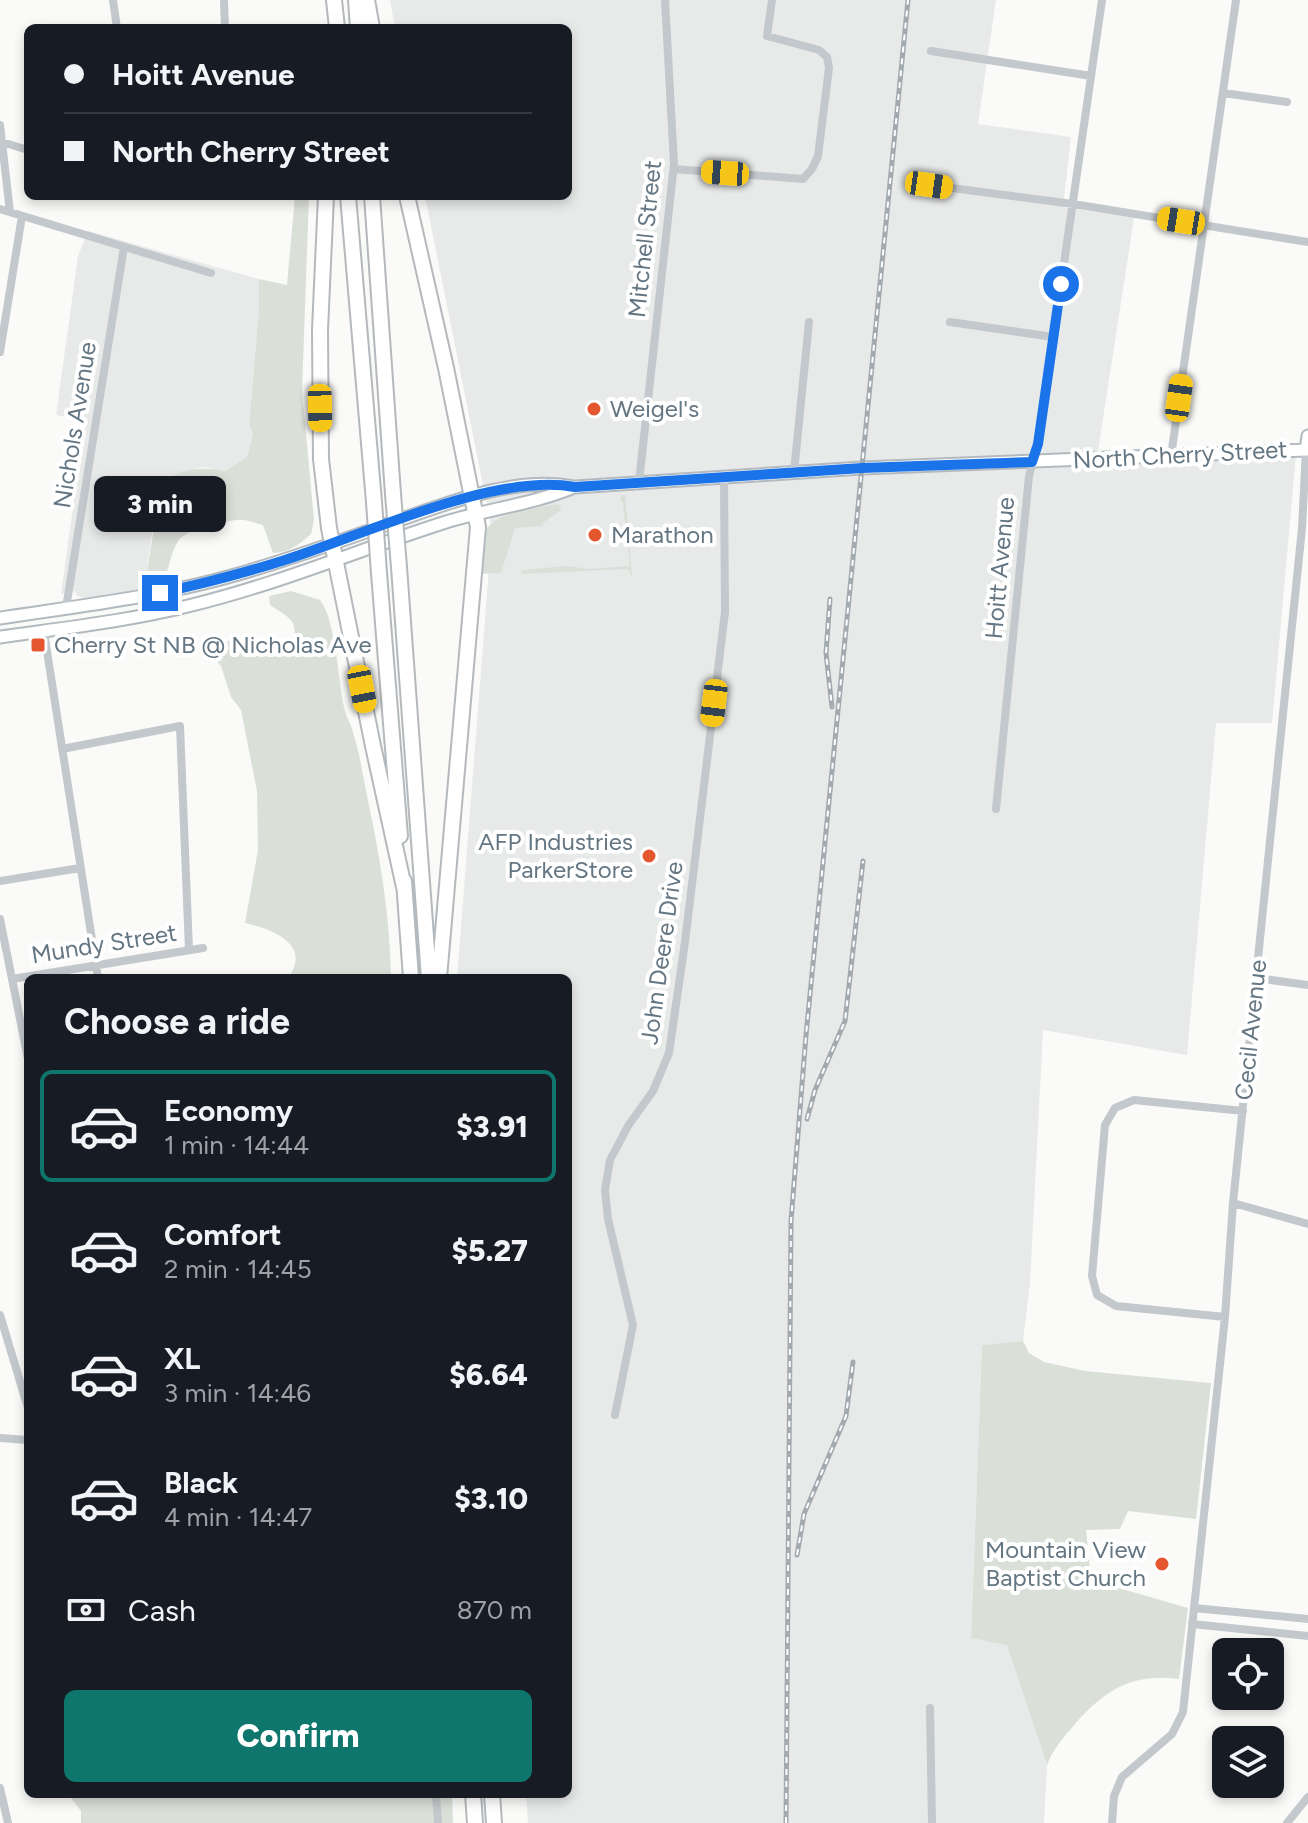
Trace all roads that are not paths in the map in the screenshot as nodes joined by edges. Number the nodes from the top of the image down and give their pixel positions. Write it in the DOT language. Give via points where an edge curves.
graph roads {
  1 [pos="113,0"];
  2 [pos="224,0"];
  3 [pos="334,0"];
  4 [pos="356,0"];
  5 [pos="367,0"];
  6 [pos="665,0"];
  7 [pos="772,0"];
  8 [pos="1102,0"];
  9 [pos="1236,0"];
  10 [pos="116,24"];
  11 [pos="225,24"];
  12 [pos="335,24"];
  13 [pos="358,24"];
  14 [pos="371,24"];
  15 [pos="931,51"];
  16 [pos="1091,76"];
  17 [pos="1223,93"];
  18 [pos="1287,102"];
  19 [pos="0,125"];
  20 [pos="2,142"];
  21 [pos="24,149"];
  22 [pos="674,169"];
  23 [pos="929,185"];
  24 [pos="326,200"];
  25 [pos="348,200"];
  26 [pos="372,200"];
  27 [pos="408,200"];
  28 [pos="1073,204"];
  29 [pos="0,209"];
  30 [pos="10,212"];
  31 [pos="22,216"];
  32 [pos="1202,225"];
  33 [pos="1308,242"];
  34 [pos="124,247"];
  35 [pos="211,273"];
  36 [pos="809,322"];
  37 [pos="950,322"];
  38 [pos="1053,337"];
  39 [pos="0,352"];
  40 [pos="1308,436"];
  41 [pos="1306,450"];
  42 [pos="1171,456"];
  43 [pos="1032,462"];
  44 [pos="794,472"];
  45 [pos="724,477"];
  46 [pos="639,482"];
  47 [pos="575,487"];
  48 [pos="472,497"];
  49 [pos="476,514"];
  50 [pos="1305,528"];
  51 [pos="333,544"];
  52 [pos="336,560"];
  53 [pos="66,608"];
  54 [pos="0,618"];
  55 [pos="44,632"];
  56 [pos="0,637"];
  57 [pos="62,749"];
  58 [pos="996,809"];
  59 [pos="80,868"];
  60 [pos="0,881"];
  61 [pos="404,887"];
  62 [pos="0,919"];
  63 [pos="203,948"];
  64 [pos="189,950"];
  65 [pos="95,965"];
  66 [pos="42,974"];
  67 [pos="97,974"];
  68 [pos="411,974"];
  69 [pos="429,974"];
  70 [pos="439,974"];
  71 [pos="24,977"];
  72 [pos="1256,978"];
  73 [pos="12,979"];
  74 [pos="1308,985"];
  75 [pos="24,1039"];
  76 [pos="1243,1111"];
  77 [pos="1233,1203"];
  78 [pos="1308,1224"];
  79 [pos="0,1315"];
  80 [pos="1225,1317"];
  81 [pos="24,1395"];
  82 [pos="615,1415"];
  83 [pos="0,1438"];
  84 [pos="24,1440"];
  85 [pos="1194,1608"];
  86 [pos="1308,1619"];
  87 [pos="1192,1624"];
  88 [pos="1308,1636"];
  89 [pos="930,1708"];
  90 [pos="0,1788"];
  91 [pos="1308,1797"];
  92 [pos="436,1798"];
  93 [pos="473,1798"];
  94 [pos="492,1798"];
  95 [pos="8,1823"];
  96 [pos="438,1823"];
  97 [pos="475,1823"];
  98 [pos="494,1823"];
  99 [pos="932,1823"];
  100 [pos="1112,1823"];
  101 [pos="1287,1823"];
  1 -- 10 [label="street"];
  2 -- 11 [label="street"];
  3 -- 12 [label="highway"];
  4 -- 13 [label="highway"];
  5 -- 14 [label="highway"];
  6 -- 22 [label="street, Mitchell Street"];
  7 -- 22 [label="street" via="767,36 827,57 818,156 812,169 803,179"];
  8 -- 16 [label="street, Hoitt Avenue"];
  9 -- 17 [label="street"];
  15 -- 16 [label="street"];
  16 -- 28 [label="street, Hoitt Avenue"];
  17 -- 18 [label="street"];
  17 -- 32 [label="street"];
  19 -- 20 [label="street"];
  20 -- 21 [label="street"];
  20 -- 30 [label="street"];
  22 -- 46 [label="street, Mitchell Street"];
  23 -- 28 [label="street"];
  24 -- 51 [label="highway" via="321,459"];
  25 -- 61 [label="highway, bridge"];
  26 -- 69 [label="highway, bridge"];
  27 -- 48 [label="highway"];
  28 -- 32 [label="street"];
  28 -- 38 [label="street, Hoitt Avenue"];
  29 -- 30 [label="street"];
  30 -- 31 [label="street"];
  31 -- 34 [label="street"];
  31 -- 39 [label="street"];
  32 -- 33 [label="street"];
  32 -- 42 [label="street"];
  34 -- 35 [label="street"];
  34 -- 53 [label="street, Nichols Avenue"];
  36 -- 44 [label="street"];
  37 -- 38 [label="street"];
  38 -- 43 [label="street, Hoitt Avenue"];
  40 -- 41 [label="main road, Cecil Avenue"];
  41 -- 42 [label="main road, North Cherry Street"];
  41 -- 50 [label="street, Cecil Avenue"];
  42 -- 43 [label="main road, North Cherry Street"];
  43 -- 44 [label="main road, North Cherry Street"];
  43 -- 58 [label="street, Hoitt Avenue"];
  44 -- 45 [label="main road, North Cherry Street"];
  45 -- 46 [label="main road, North Cherry Street"];
  45 -- 82 [label="street, John Deere Drive" via="725,612 669,1053 653,1091 610,1160 605,1190 633,1325"];
  46 -- 47 [label="main road, North Cherry Street"];
  47 -- 48 [label="main road, North Cherry Street" via="537,484"];
  47 -- 49 [label="main road, North Cherry Street"];
  48 -- 49 [label="highway"];
  48 -- 51 [label="main road, North Cherry Street"];
  49 -- 52 [label="main road, North Cherry Street"];
  49 -- 70 [label="highway"];
  50 -- 72 [label="street, Cecil Avenue"];
  51 -- 52 [label="highway"];
  51 -- 53 [label="main road, North Cherry Street" via="202,584"];
  52 -- 55 [label="main road, North Cherry Street" via="193,605"];
  52 -- 61 [label="highway"];
  53 -- 54 [label="main road, North Cherry Street"];
  55 -- 56 [label="main road, North Cherry Street"];
  55 -- 57 [label="street"];
  57 -- 59 [label="street"];
  57 -- 64 [label="street" via="180,726"];
  59 -- 60 [label="street"];
  59 -- 65 [label="street"];
  61 -- 68 [label="highway"];
  62 -- 73 [label="street"];
  63 -- 64 [label="street, Mundy Street"];
  64 -- 65 [label="street, Mundy Street"];
  65 -- 66 [label="street, Mundy Street"];
  65 -- 67 [label="street"];
  71 -- 73 [label="street, Mundy Street"];
  72 -- 74 [label="street"];
  72 -- 76 [label="street, Cecil Avenue"];
  73 -- 75 [label="street"];
  76 -- 77 [label="street, Cecil Avenue"];
  76 -- 80 [label="street" via="1134,1100 1115,1108 1103,1140 1092,1276 1097,1295 1116,1306"];
  77 -- 78 [label="street"];
  77 -- 80 [label="street, Cecil Avenue"];
  79 -- 81 [label="street"];
  80 -- 85 [label="street, Cecil Avenue"];
  83 -- 84 [label="street"];
  85 -- 86 [label="street"];
  85 -- 87 [label="street, Cecil Avenue"];
  87 -- 88 [label="street"];
  87 -- 100 [label="street, Cecil Avenue" via="1183,1712 1172,1734 1122,1777"];
  89 -- 99 [label="street"];
  90 -- 95 [label="street"];
  91 -- 101 [label="street"];
  92 -- 96 [label="street"];
  93 -- 97 [label="highway"];
  94 -- 98 [label="highway"];
}
